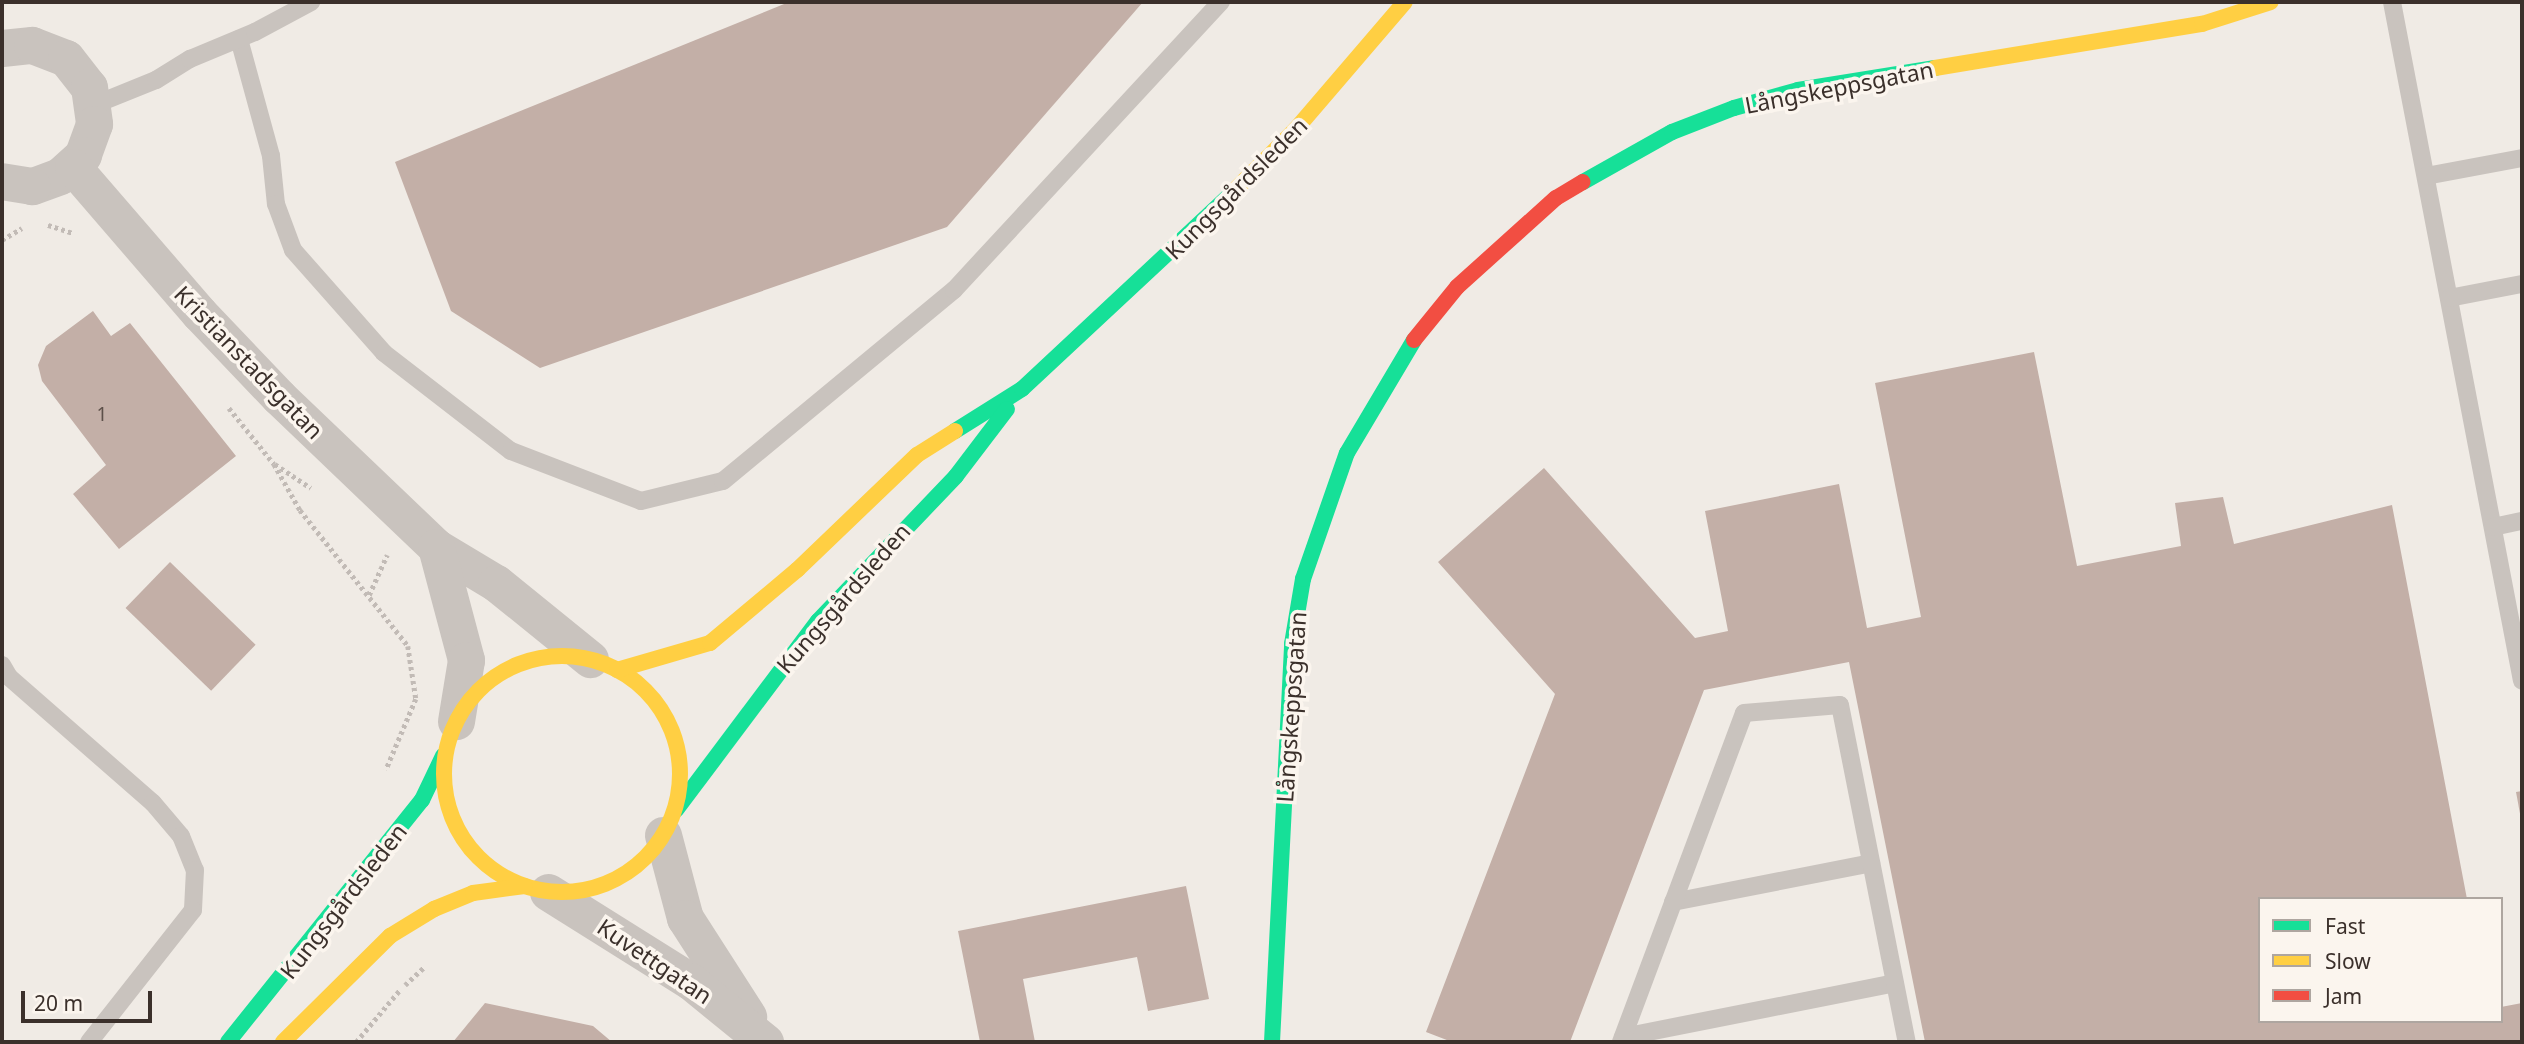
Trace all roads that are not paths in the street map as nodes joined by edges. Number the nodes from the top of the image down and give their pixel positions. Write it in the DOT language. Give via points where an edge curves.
graph roads {
  1 [pos="310,2"];
  2 [pos="1221,2"];
  3 [pos="1405,2"];
  4 [pos="2271,2"];
  5 [pos="2392,2"];
  6 [pos="239,39"];
  7 [pos="2,48"];
  8 [pos="94,105"];
  9 [pos="2522,158"];
  10 [pos="73,167"];
  11 [pos="2426,176"];
  12 [pos="2,181"];
  13 [pos="2522,285"];
  14 [pos="2449,298"];
  15 [pos="1022,389"];
  16 [pos="2522,521"];
  17 [pos="2493,527"];
  18 [pos="436,547"];
  19 [pos="2519,649"];
  20 [pos="604,665"];
  21 [pos="2,666"];
  22 [pos="2522,681"];
  23 [pos="451,736"];
  24 [pos="668,825"];
  25 [pos="1871,863"];
  26 [pos="537,889"];
  27 [pos="1674,902"];
  28 [pos="1895,983"];
  29 [pos="762,1039"];
  30 [pos="1622,1040"];
  31 [pos="89,1042"];
  32 [pos="228,1042"];
  33 [pos="283,1042"];
  34 [pos="1272,1042"];
  35 [pos="1907,1042"];
  1 -- 6 [label="lane"];
  2 -- 6 [label="lane" via="954,290 723,481 641,501 511,451 384,353 293,250 276,204 271,156"];
  3 -- 15 [label="main road, Kungsgårdsleden" via="1296,129 1160,263"];
  4 -- 34 [label="main road, Långskeppsgatan" via="2202,24 1798,90 1734,108 1672,132 1567,191 1504,241 1457,287 1392,372 1347,453 1303,579 1292,644"];
  5 -- 11 [label="lane"];
  6 -- 8 [label="lane"];
  7 -- 8 [label="street" via="32,45 66,58 89,87"];
  8 -- 10 [label="street" via="90,141"];
  9 -- 11 [label="lane"];
  10 -- 12 [label="street" via="32,186"];
  10 -- 18 [label="street, Kristianstadsgatan" via="270,388"];
  11 -- 14 [label="lane"];
  13 -- 14 [label="lane"];
  14 -- 17 [label="lane"];
  15 -- 20 [label="main road, Kungsgårdsleden" via="917,455 797,570 710,643 674,657"];
  15 -- 24 [label="main road, Kungsgårdsleden" via="956,476 818,621"];
  16 -- 17 [label="lane"];
  17 -- 19 [label="lane"];
  18 -- 20 [label="street, Kristianstadsgatan" via="496,583"];
  18 -- 23 [label="street" via="466,660"];
  19 -- 22 [label="lane"];
  20 -- 23 [label="main road, Kungsgårdsleden" via="559,656 527,661 498,674 474,695"];
  20 -- 24 [label="main road, Kungsgårdsleden" via="659,707 673,732 680,787"];
  21 -- 31 [label="lane" via="153,803 181,836 195,870 194,910"];
  23 -- 26 [label="main road, Kungsgårdsleden" via="444,785 453,818 495,871"];
  23 -- 32 [label="main road, Kungsgårdsleden" via="422,800"];
  24 -- 26 [label="main road, Kungsgårdsleden" via="642,861 614,880 582,891"];
  24 -- 29 [label="street, Kuvettgatan" via="685,918"];
  25 -- 27 [label="lane"];
  25 -- 27 [label="lane" via="1840,705 1744,713"];
  25 -- 28 [label="lane"];
  26 -- 29 [label="street, Kuvettgatan" via="690,981"];
  26 -- 33 [label="main road, Kungsgårdsleden" via="474,893 434,909 390,936"];
  27 -- 30 [label="lane"];
  28 -- 30 [label="lane"];
  28 -- 35 [label="lane"];
}
